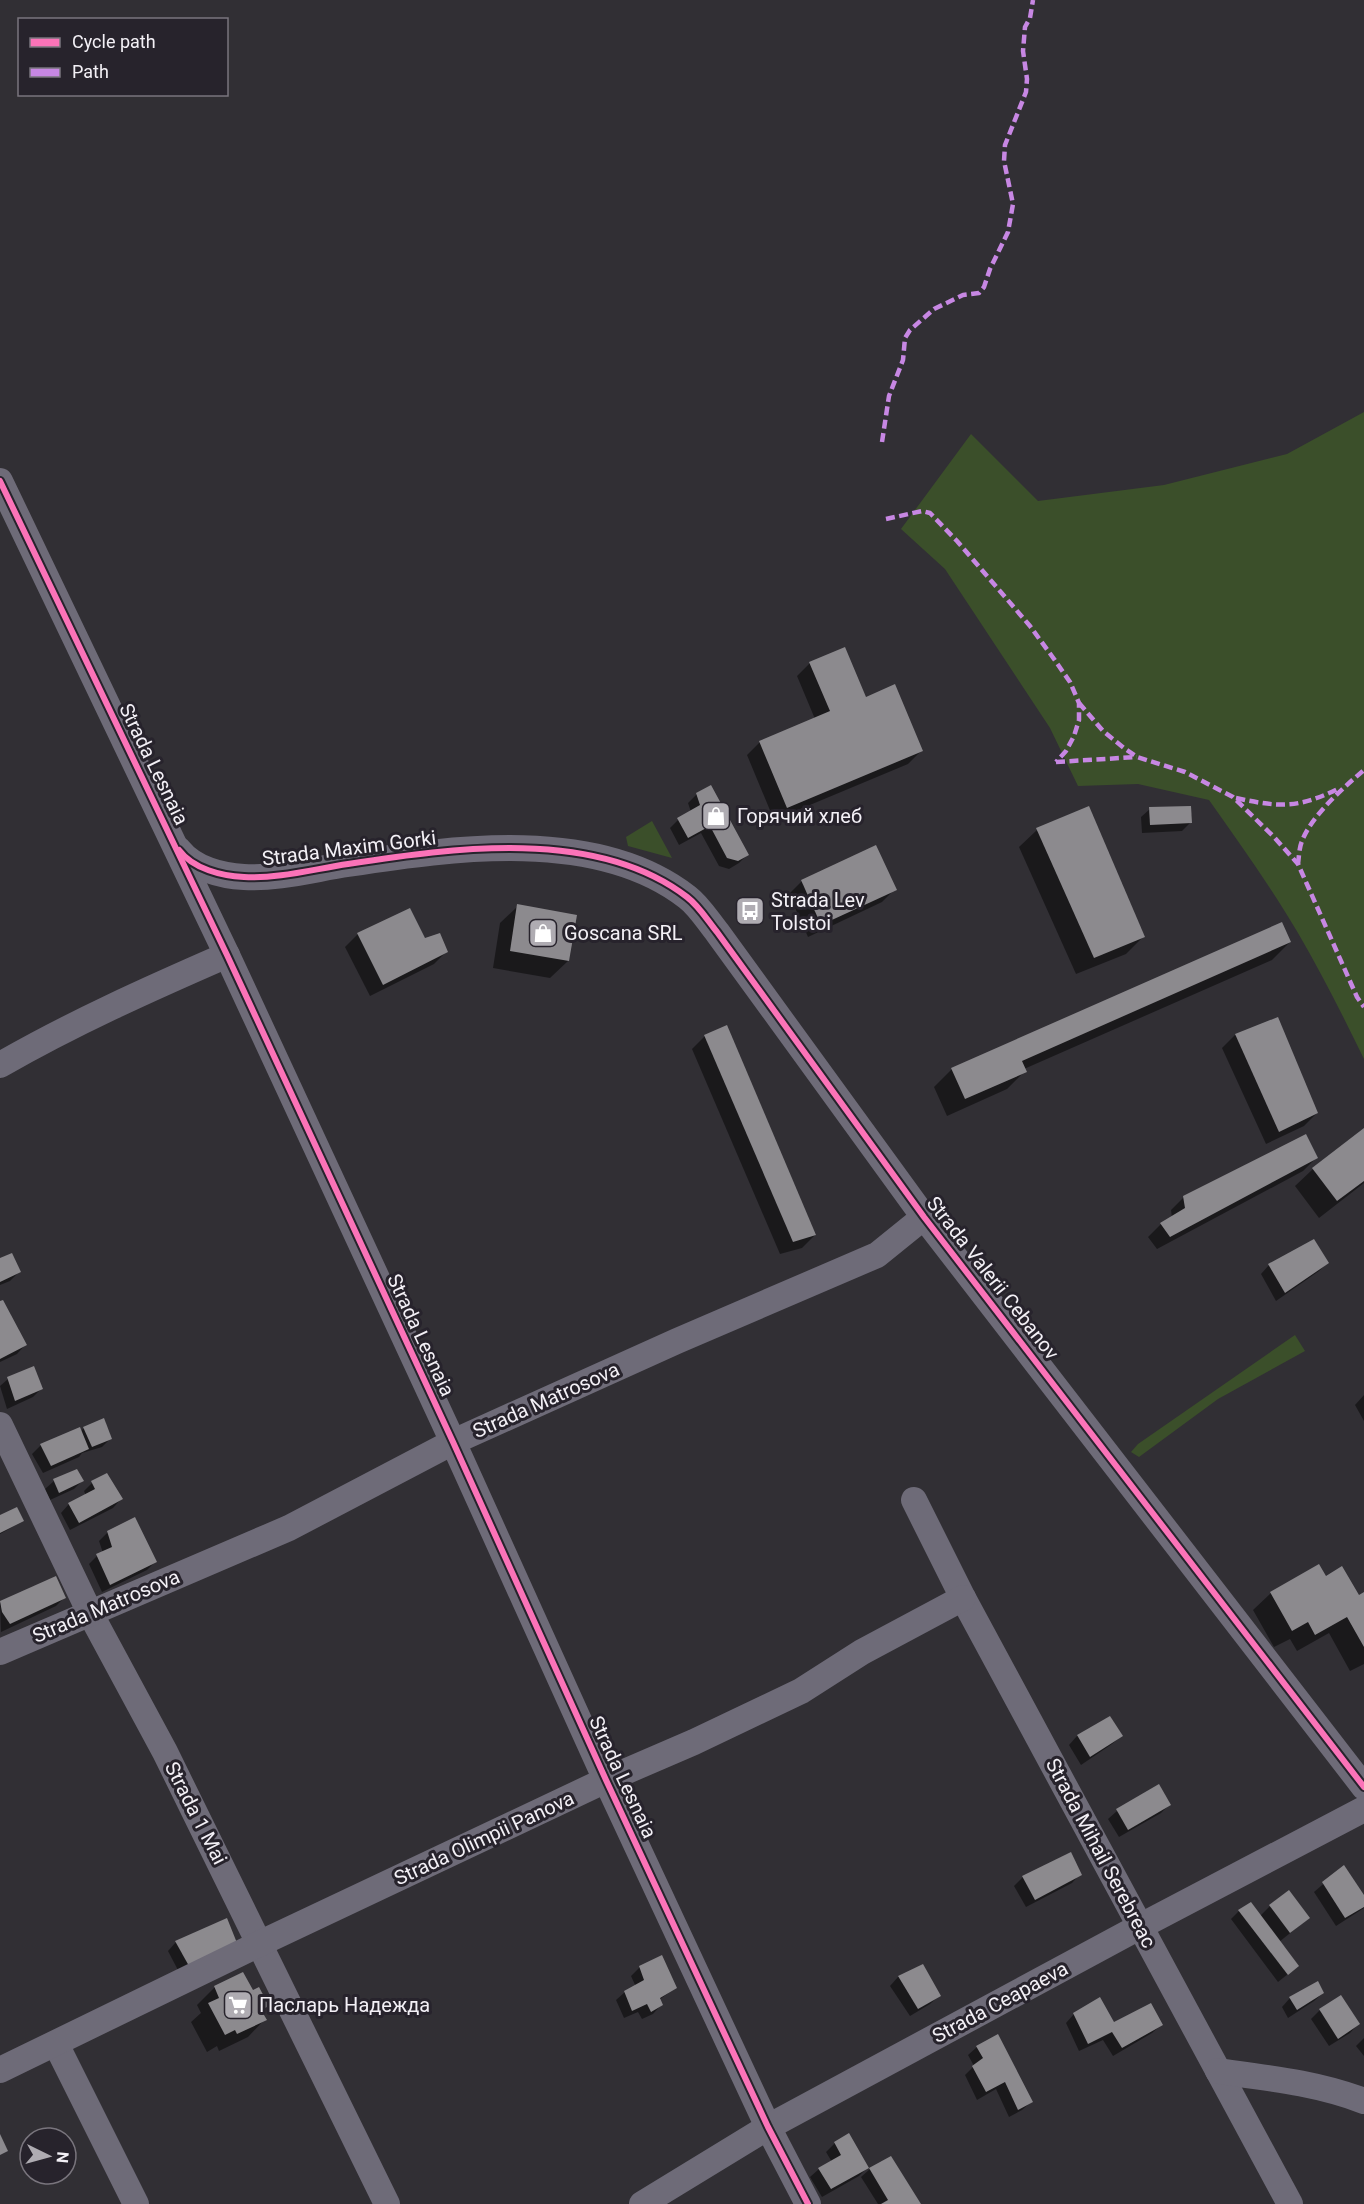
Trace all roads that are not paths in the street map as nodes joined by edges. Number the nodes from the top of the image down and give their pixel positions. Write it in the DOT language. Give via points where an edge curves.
graph roads {
  1 [pos="0,481"];
  2 [pos="166,826"];
  3 [pos="557,850"];
  4 [pos="227,955"];
  5 [pos="0,1065"];
  6 [pos="924,1217"];
  7 [pos="0,1425"];
  8 [pos="453,1442"];
  9 [pos="914,1500"];
  10 [pos="963,1598"];
  11 [pos="90,1613"];
  12 [pos="0,1652"];
  13 [pos="606,1780"];
  14 [pos="1364,1787"];
  15 [pos="1364,1809"];
  16 [pos="1141,1926"];
  17 [pos="261,1943"];
  18 [pos="56,2044"];
  19 [pos="0,2070"];
  20 [pos="1218,2071"];
  21 [pos="1364,2101"];
  22 [pos="768,2127"];
  23 [pos="136,2204"];
  24 [pos="387,2204"];
  25 [pos="642,2204"];
  26 [pos="808,2204"];
  27 [pos="1290,2204"];
  1 -- 2 [label="street, Strada Lesnaia"];
  2 -- 3 [label="street, Strada Maxim Gorki" via="181,853 201,868 245,877 423,854 501,848"];
  2 -- 4 [label="street, Strada Lesnaia"];
  3 -- 6 [label="street, Strada Valerii Cebanov" via="644,871 689,898"];
  4 -- 5 [label="street" via="122,1001"];
  4 -- 8 [label="street, Strada Lesnaia"];
  6 -- 8 [label="street, Strada Matrosova" via="877,1254"];
  6 -- 14 [label="street, Strada Valerii Cebanov"];
  7 -- 11 [label="street, Strada 1 Mai"];
  8 -- 11 [label="street, Strada Matrosova" via="289,1528"];
  8 -- 13 [label="street, Strada Lesnaia"];
  9 -- 10 [label="street, Strada Mihail Serebreac"];
  10 -- 13 [label="street, Strada Olimpii Panova" via="862,1652 801,1691"];
  10 -- 16 [label="street, Strada Mihail Serebreac"];
  11 -- 12 [label="street, Strada Matrosova"];
  11 -- 17 [label="street, Strada 1 Mai"];
  13 -- 17 [label="street, Strada Olimpii Panova"];
  13 -- 22 [label="street, Strada Lesnaia"];
  15 -- 16 [label="street, Strada Ceapaeva"];
  16 -- 20 [label="street, Strada Mihail Serebreac"];
  16 -- 22 [label="street, Strada Ceapaeva"];
  17 -- 18 [label="street, Strada Olimpii Panova"];
  17 -- 24 [label="street, Strada 1 Mai"];
  18 -- 19 [label="street, Strada Olimpii Panova"];
  18 -- 23 [label="street"];
  20 -- 21 [label="street" via="1297,2082"];
  20 -- 27 [label="street, Strada Mihail Serebreac"];
  22 -- 25 [label="street, Strada Ceapaeva"];
  22 -- 26 [label="street, Strada Lesnaia"];
}
